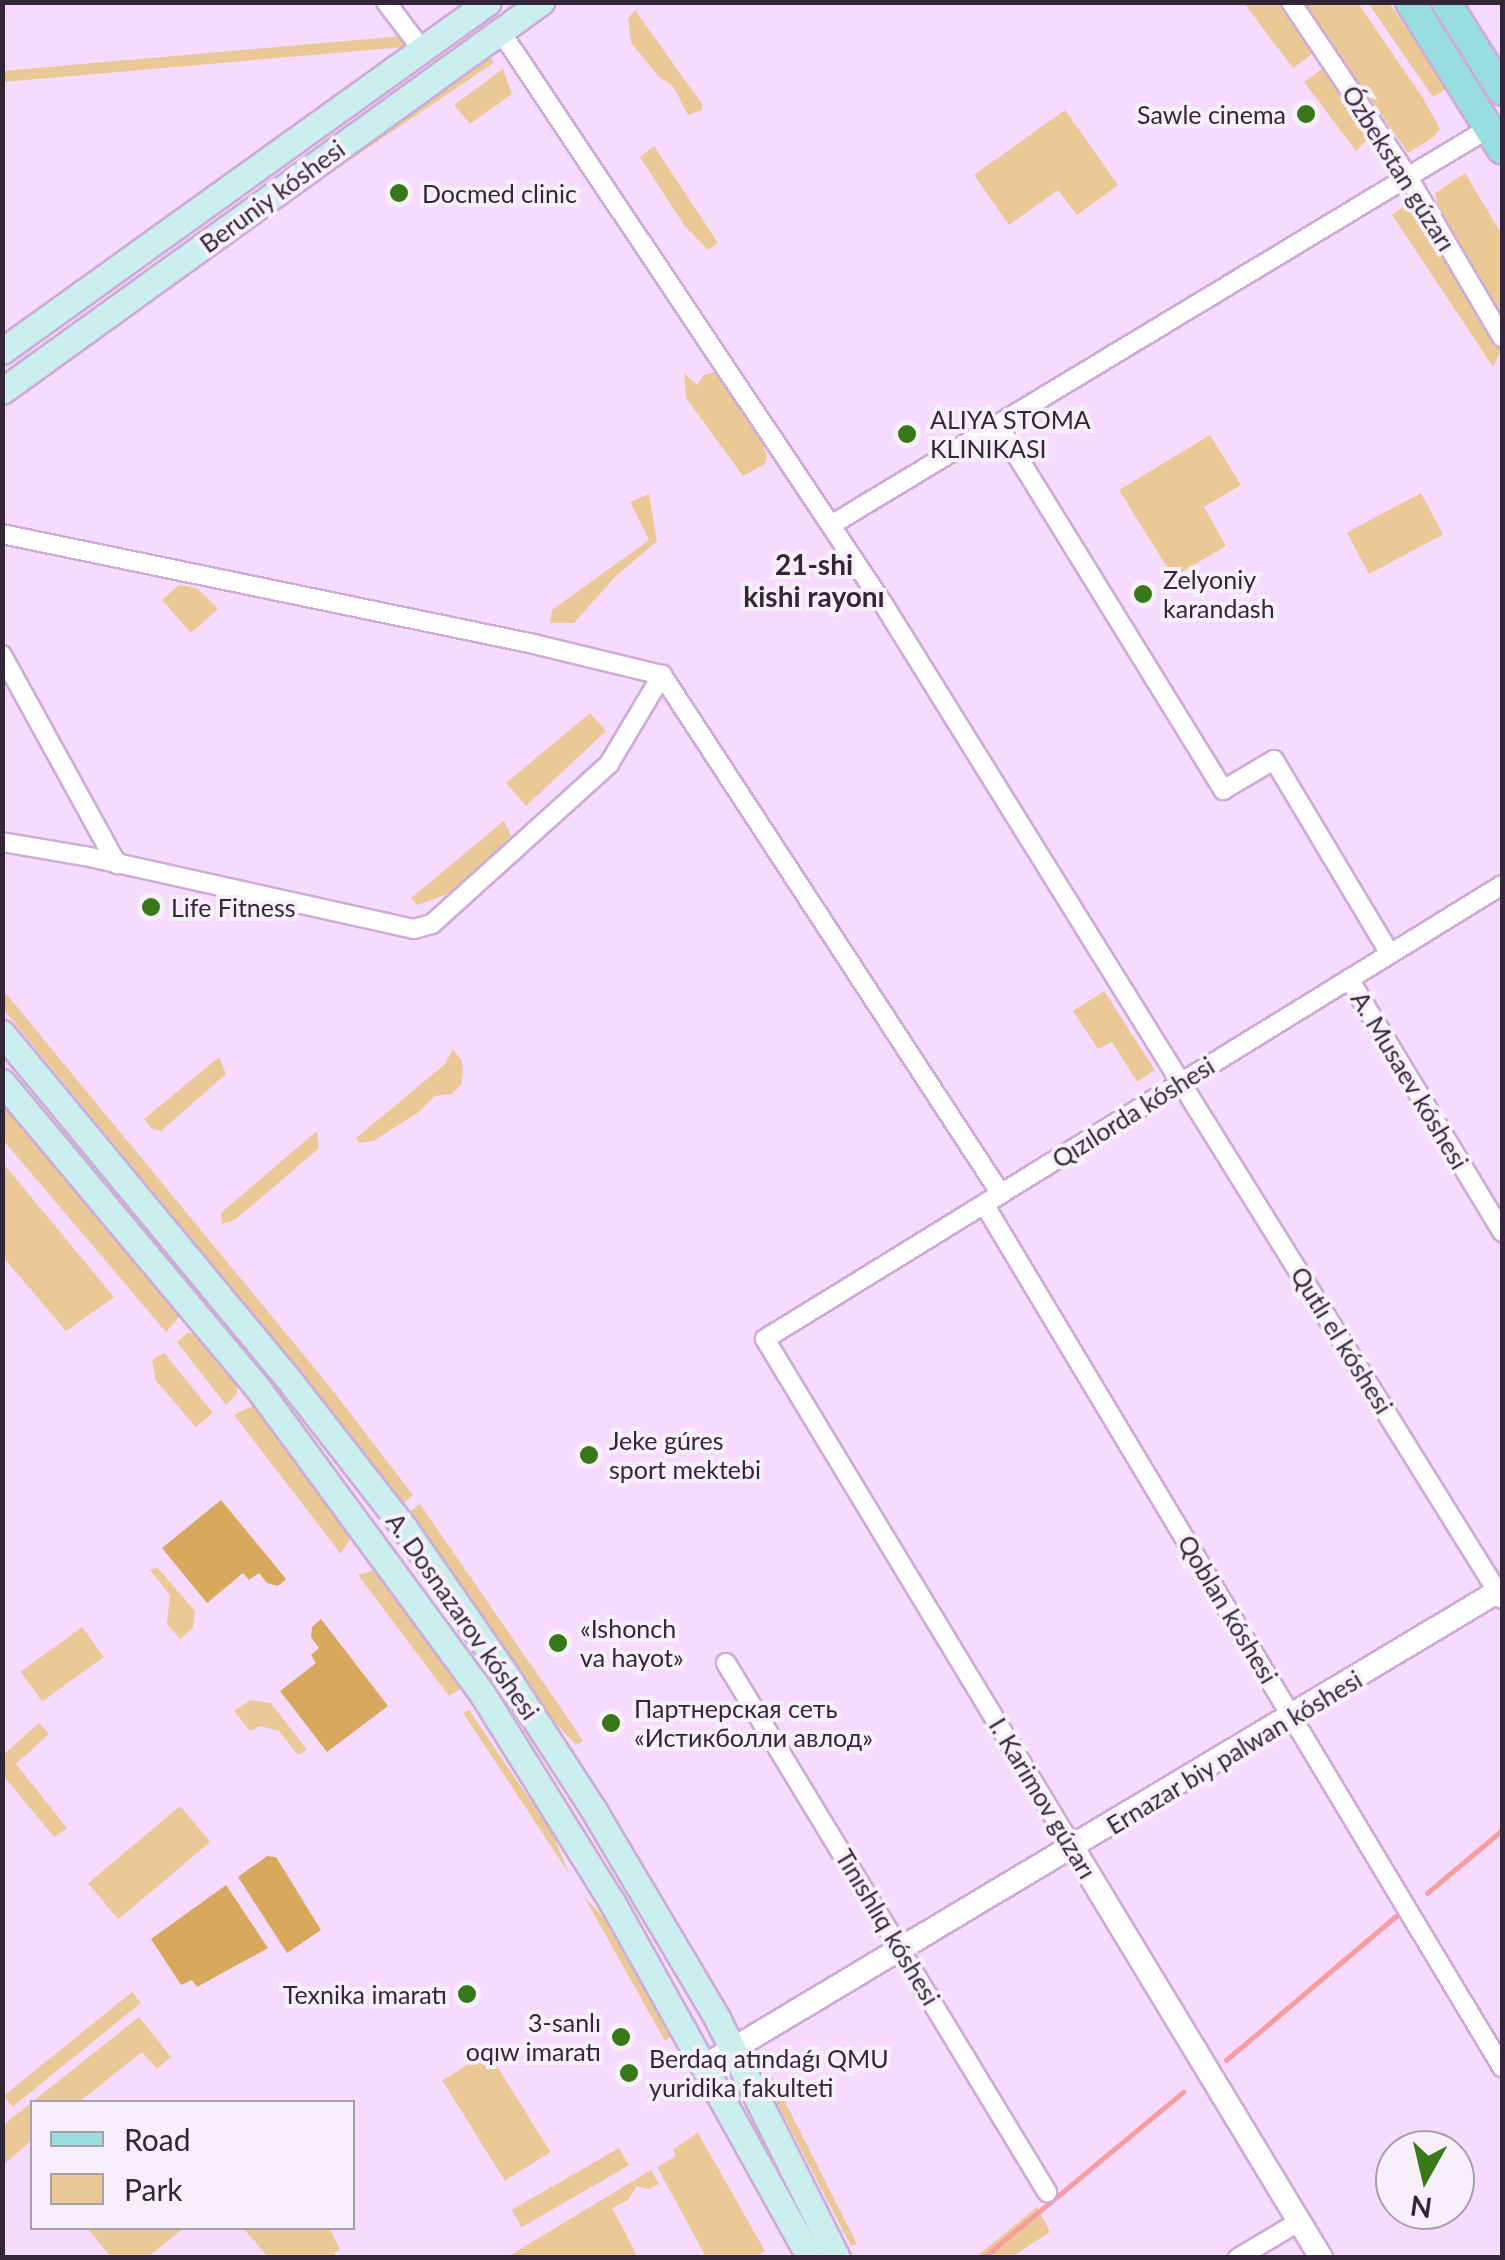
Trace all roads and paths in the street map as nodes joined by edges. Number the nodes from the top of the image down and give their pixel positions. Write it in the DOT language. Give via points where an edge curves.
graph roads {
  1 [pos="386,2"];
  2 [pos="488,2"];
  3 [pos="541,2"];
  4 [pos="1291,2"];
  5 [pos="1410,2"];
  6 [pos="1446,2"];
  7 [pos="501,32"];
  8 [pos="422,50"];
  9 [pos="1502,91"];
  10 [pos="329,118"];
  11 [pos="1496,139"];
  12 [pos="346,143"];
  13 [pos="1408,177"];
  14 [pos="1502,337"];
  15 [pos="2,351"];
  16 [pos="2,391"];
  17 [pos="998,425"];
  18 [pos="831,525"];
  19 [pos="2,534"];
  20 [pos="2,655"];
  21 [pos="662,675"];
  22 [pos="2,842"];
  23 [pos="118,864"];
  24 [pos="1502,885"];
  25 [pos="1390,954"];
  26 [pos="1349,979"];
  27 [pos="2,1033"];
  28 [pos="2,1082"];
  29 [pos="1181,1082"];
  30 [pos="1001,1194"];
  31 [pos="984,1204"];
  32 [pos="1502,1232"];
  33 [pos="765,1338"];
  34 [pos="1501,1594"];
  35 [pos="726,1664"];
  36 [pos="1294,1718"];
  37 [pos="1072,1848"];
  38 [pos="902,1950"];
  39 [pos="733,2048"];
  40 [pos="706,2065"];
  41 [pos="1502,2066"];
  42 [pos="1047,2192"];
  43 [pos="1300,2221"];
  44 [pos="810,2258"];
  45 [pos="837,2258"];
  46 [pos="1238,2258"];
  47 [pos="1322,2258"];
  1 -- 8 [label="street"];
  2 -- 8 [label="main road, Beruniy kóshesi"];
  3 -- 7 [label="main road, Beruniy kóshesi"];
  4 -- 13 [label="street, Ózbekstan gúzarı"];
  5 -- 11 [label="main road"];
  6 -- 9 [label="main road"];
  7 -- 12 [label="main road, Beruniy kóshesi"];
  7 -- 18 [label="street, Qutlı el kóshesi"];
  8 -- 10 [label="main road, Beruniy kóshesi"];
  10 -- 12 [label="main road"];
  10 -- 15 [label="main road, Beruniy kóshesi"];
  11 -- 13 [label="street"];
  12 -- 16 [label="main road, Beruniy kóshesi"];
  13 -- 14 [label="street, Ózbekstan gúzarı"];
  13 -- 17 [label="street"];
  17 -- 18 [label="street"];
  17 -- 25 [label="street" via="1222,790 1274,760"];
  18 -- 29 [label="street, Qutlı el kóshesi"];
  19 -- 21 [label="street"];
  20 -- 23 [label="street"];
  21 -- 23 [label="street" via="608,764 432,924 414,929"];
  21 -- 30 [label="street"];
  22 -- 23 [label="street"];
  24 -- 25 [label="street, Qızılorda kóshesi"];
  25 -- 26 [label="street, Qızılorda kóshesi"];
  26 -- 29 [label="street, Qızılorda kóshesi"];
  26 -- 32 [label="street, A. Musaev kóshesi"];
  27 -- 39 [label="main road, A. Dosnazarov kóshesi" via="405,1529 593,1809"];
  28 -- 40 [label="main road, A. Dosnazarov kóshesi" via="257,1387 483,1695"];
  29 -- 30 [label="street, Qızılorda kóshesi"];
  29 -- 34 [label="street, Qutlı el kóshesi"];
  30 -- 31 [label="street, Qızılorda kóshesi"];
  31 -- 33 [label="street, Qızılorda kóshesi"];
  31 -- 36 [label="street, Qoblan kóshesi"];
  33 -- 37 [label="street, I. Karimov gúzarı"];
  34 -- 36 [label="street, Ernazar biy palwan kóshesi"];
  35 -- 38 [label="street, Tınıshlıq kóshesi"];
  36 -- 37 [label="street, Ernazar biy palwan kóshesi"];
  36 -- 41 [label="street, Qoblan kóshesi"];
  37 -- 38 [label="street, Ernazar biy palwan kóshesi"];
  37 -- 43 [label="street, I. Karimov gúzarı"];
  38 -- 39 [label="street, Ernazar biy palwan kóshesi"];
  38 -- 42 [label="street, Tınıshlıq kóshesi"];
  39 -- 40 [label="street, Ernazar biy palwan kóshesi"];
  39 -- 45 [label="main road, A. Dosnazarov kóshesi"];
  40 -- 44 [label="main road, A. Dosnazarov kóshesi"];
  43 -- 46 [label="street"];
  43 -- 47 [label="street, I. Karimov gúzarı"];
}
